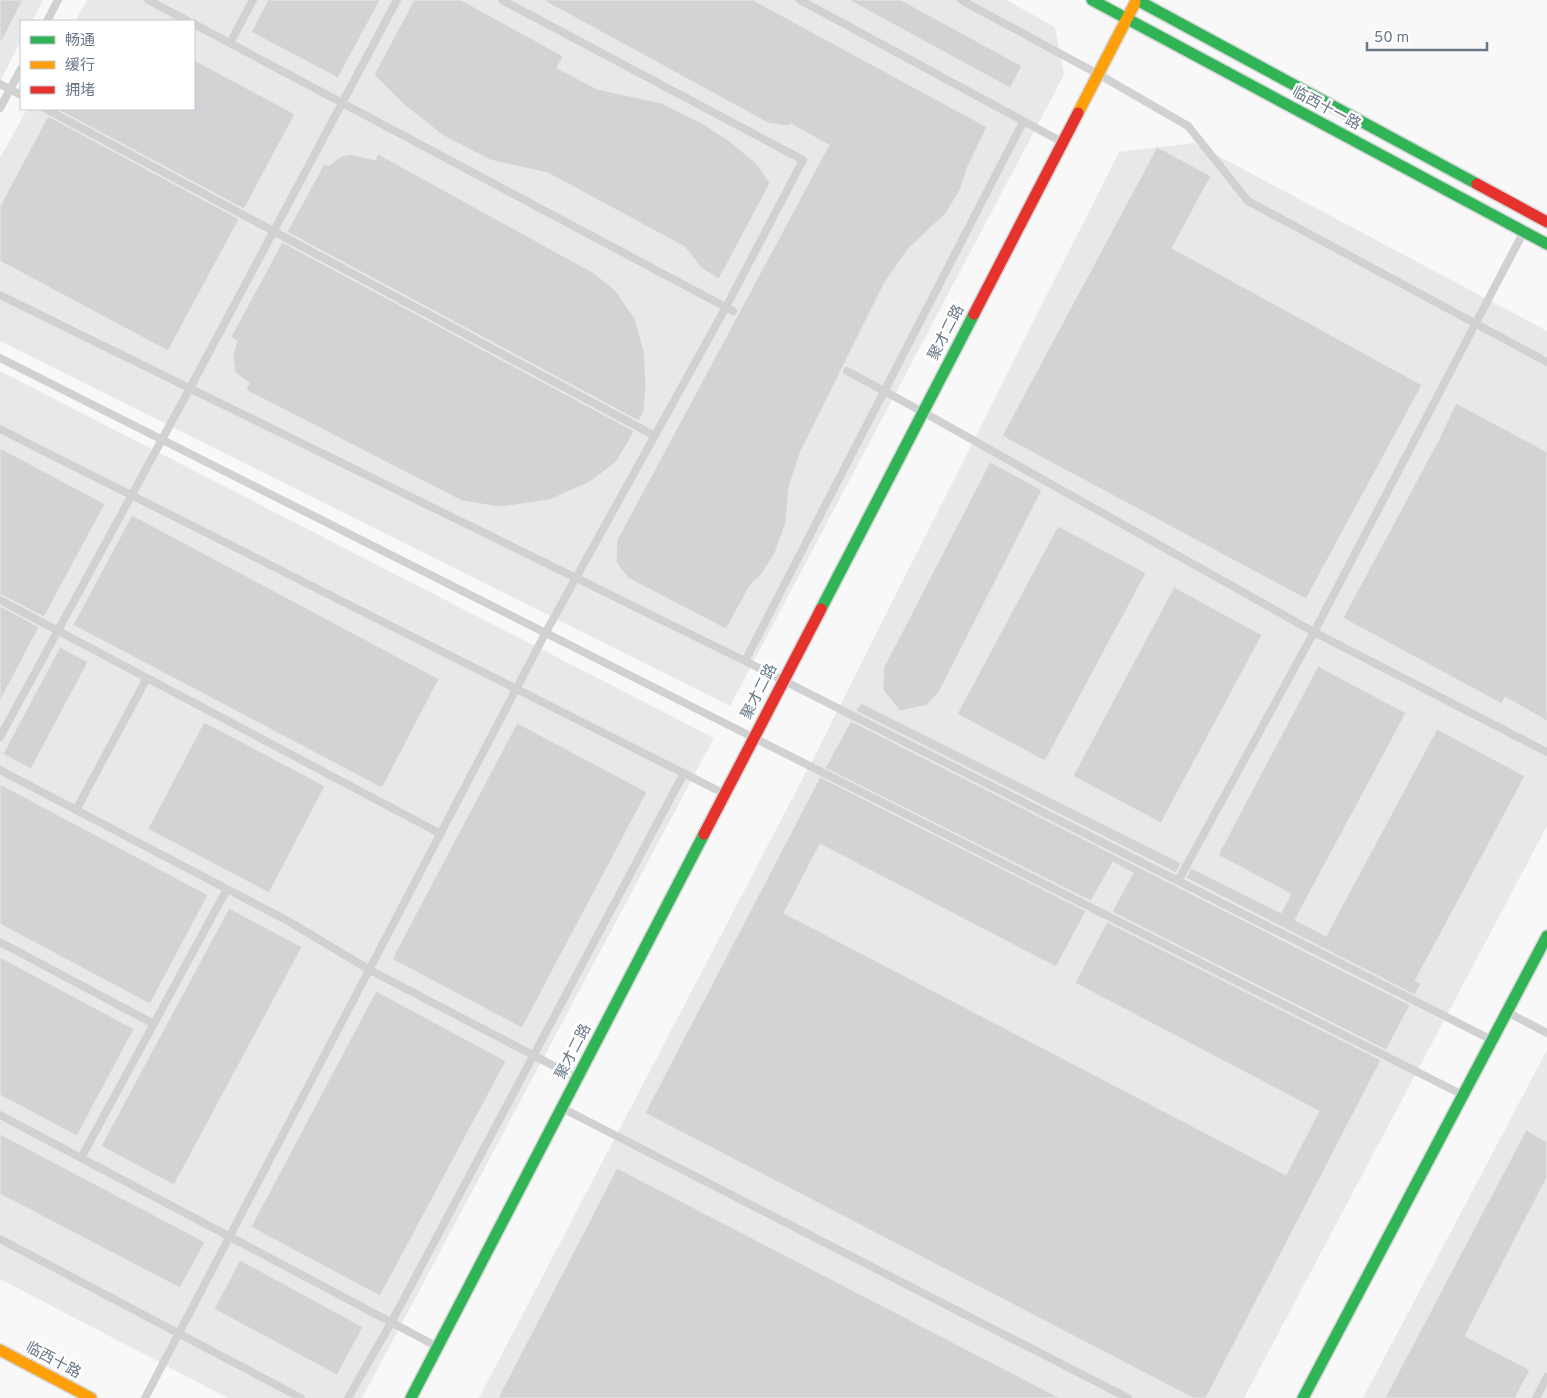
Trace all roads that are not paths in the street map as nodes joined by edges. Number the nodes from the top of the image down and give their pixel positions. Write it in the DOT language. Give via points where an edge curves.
graph roads {
  1 [pos="58,0"];
  2 [pos="148,0"];
  3 [pos="253,0"];
  4 [pos="397,0"];
  5 [pos="502,0"];
  6 [pos="800,0"];
  7 [pos="961,0"];
  8 [pos="1092,0"];
  9 [pos="1137,0"];
  10 [pos="1126,19"];
  11 [pos="48,20"];
  12 [pos="186,20"];
  13 [pos="195,25"];
  14 [pos="230,43"];
  15 [pos="20,71"];
  16 [pos="1098,74"];
  17 [pos="0,84"];
  18 [pos="10,89"];
  19 [pos="20,94"];
  20 [pos="342,104"];
  21 [pos="0,108"];
  22 [pos="48,110"];
  23 [pos="1023,122"];
  24 [pos="1062,143"];
  25 [pos="1547,222"];
  26 [pos="274,231"];
  27 [pos="1524,232"];
  28 [pos="1547,244"];
  29 [pos="0,295"];
  30 [pos="730,309"];
  31 [pos="1475,323"];
  32 [pos="0,358"];
  33 [pos="1547,362"];
  34 [pos="847,371"];
  35 [pos="190,388"];
  36 [pos="885,391"];
  37 [pos="923,412"];
  38 [pos="0,429"];
  39 [pos="655,436"];
  40 [pos="161,439"];
  41 [pos="132,494"];
  42 [pos="576,577"];
  43 [pos="0,600"];
  44 [pos="58,630"];
  45 [pos="546,632"];
  46 [pos="1314,632"];
  47 [pos="745,661"];
  48 [pos="147,678"];
  49 [pos="783,680"];
  50 [pos="517,688"];
  51 [pos="0,737"];
  52 [pos="754,737"];
  53 [pos="1547,752"];
  54 [pos="0,770"];
  55 [pos="684,773"];
  56 [pos="725,794"];
  57 [pos="76,810"];
  58 [pos="441,834"];
  59 [pos="1178,881"];
  60 [pos="227,889"];
  61 [pos="1547,936"];
  62 [pos="0,942"];
  63 [pos="370,970"];
  64 [pos="1507,1012"];
  65 [pos="154,1024"];
  66 [pos="1547,1033"];
  67 [pos="1492,1040"];
  68 [pos="533,1056"];
  69 [pos="577,1078"];
  70 [pos="1463,1095"];
  71 [pos="562,1108"];
  72 [pos="0,1115"];
  73 [pos="81,1158"];
  74 [pos="230,1237"];
  75 [pos="0,1239"];
  76 [pos="392,1323"];
  77 [pos="179,1333"];
  78 [pos="438,1347"];
  79 [pos="0,1350"];
  80 [pos="1547,1377"];
  81 [pos="91,1398"];
  82 [pos="145,1398"];
  83 [pos="301,1398"];
  84 [pos="348,1398"];
  85 [pos="411,1398"];
  86 [pos="1128,1398"];
  87 [pos="1303,1398"];
  88 [pos="1536,1398"];
  1 -- 11 [label="lane"];
  2 -- 12 [label="lane"];
  3 -- 14 [label="lane"];
  4 -- 20 [label="lane"];
  5 -- 30 [label="lane" via="803,160"];
  6 -- 23 [label="lane"];
  7 -- 16 [label="lane"];
  8 -- 10 [label="street, 临西十一路"];
  9 -- 10 [label="street, 聚才二路"];
  9 -- 25 [label="street, 临西十一路"];
  10 -- 16 [label="street, 聚才二路"];
  10 -- 27 [label="street, 临西十一路"];
  13 -- 14 [label="lane"];
  14 -- 20 [label="lane"];
  15 -- 18 [label="lane"];
  16 -- 24 [label="street, 聚才二路"];
  16 -- 31 [label="lane" via="1188,126 1248,201"];
  17 -- 18 [label="lane"];
  18 -- 19 [label="lane"];
  18 -- 21 [label="lane"];
  20 -- 26 [label="lane"];
  20 -- 30 [label="lane"];
  22 -- 26 [label="lane"];
  23 -- 24 [label="lane"];
  23 -- 36 [label="lane"];
  24 -- 37 [label="street, 聚才二路"];
  26 -- 35 [label="lane"];
  26 -- 39 [label="lane"];
  27 -- 28 [label="street, 临西十一路"];
  27 -- 31 [label="lane"];
  29 -- 35 [label="lane"];
  30 -- 39 [label="lane"];
  31 -- 33 [label="lane"];
  31 -- 46 [label="lane"];
  32 -- 40 [label="lane"];
  34 -- 36 [label="lane"];
  35 -- 40 [label="lane"];
  35 -- 42 [label="lane"];
  36 -- 37 [label="lane"];
  36 -- 47 [label="lane"];
  37 -- 46 [label="lane"];
  37 -- 49 [label="street, 聚才二路"];
  38 -- 41 [label="lane"];
  39 -- 42 [label="lane"];
  40 -- 41 [label="lane"];
  40 -- 45 [label="lane"];
  41 -- 44 [label="lane"];
  41 -- 50 [label="lane"];
  42 -- 45 [label="lane"];
  42 -- 47 [label="lane"];
  43 -- 44 [label="lane"];
  44 -- 48 [label="lane"];
  44 -- 51 [label="lane"];
  45 -- 50 [label="lane"];
  45 -- 52 [label="lane"];
  46 -- 53 [label="lane"];
  46 -- 59 [label="lane"];
  47 -- 49 [label="lane"];
  48 -- 57 [label="lane"];
  48 -- 58 [label="lane"];
  49 -- 52 [label="street, 聚才二路"];
  49 -- 59 [label="lane"];
  50 -- 55 [label="lane"];
  50 -- 58 [label="lane"];
  52 -- 56 [label="street, 聚才二路"];
  52 -- 70 [label="lane"];
  54 -- 57 [label="lane"];
  55 -- 56 [label="lane"];
  55 -- 68 [label="lane"];
  56 -- 69 [label="street, 聚才二路"];
  57 -- 60 [label="lane"];
  58 -- 63 [label="lane"];
  59 -- 67 [label="lane"];
  60 -- 63 [label="lane" via="288,920"];
  60 -- 65 [label="lane"];
  61 -- 64 [label="street"];
  62 -- 65 [label="lane"];
  63 -- 68 [label="lane"];
  63 -- 74 [label="lane"];
  64 -- 66 [label="lane"];
  64 -- 67 [label="street"];
  65 -- 73 [label="lane"];
  67 -- 70 [label="street"];
  68 -- 69 [label="lane"];
  68 -- 76 [label="lane"];
  69 -- 71 [label="street, 聚才二路"];
  70 -- 87 [label="street"];
  71 -- 78 [label="street, 聚才二路"];
  71 -- 86 [label="lane"];
  72 -- 73 [label="lane"];
  73 -- 74 [label="lane"];
  74 -- 76 [label="lane"];
  74 -- 77 [label="lane"];
  75 -- 77 [label="lane"];
  76 -- 78 [label="lane"];
  76 -- 84 [label="lane"];
  77 -- 82 [label="lane"];
  77 -- 83 [label="lane"];
  78 -- 85 [label="street, 聚才二路"];
  79 -- 81 [label="street, 临西十路"];
  80 -- 88 [label="lane"];
}
